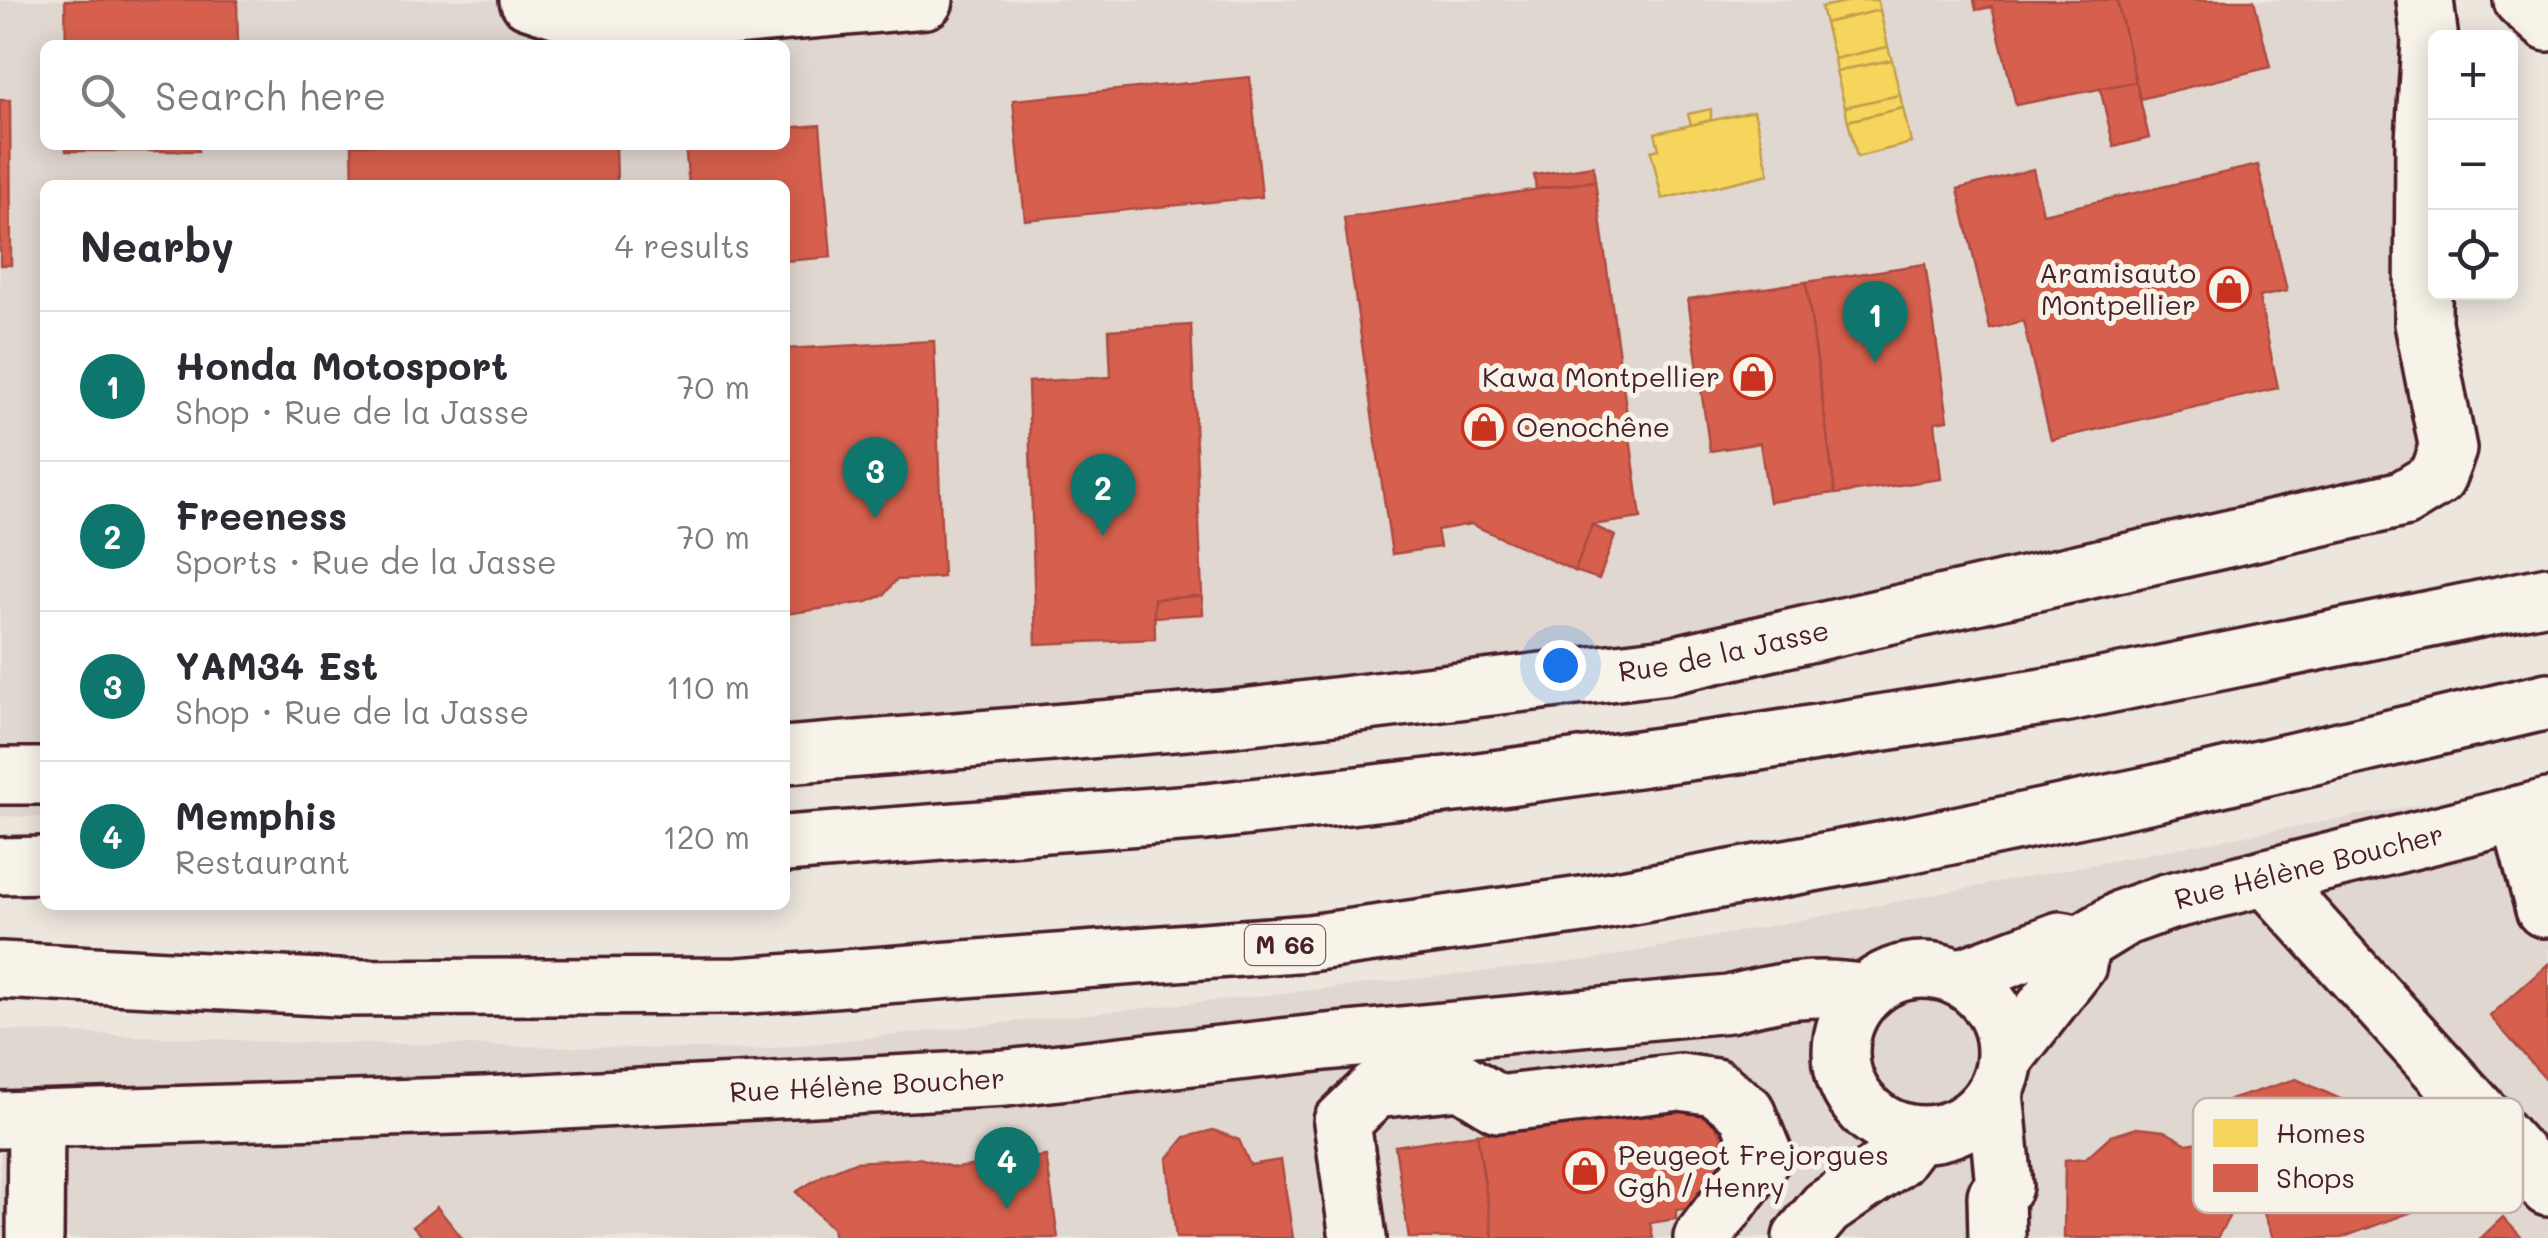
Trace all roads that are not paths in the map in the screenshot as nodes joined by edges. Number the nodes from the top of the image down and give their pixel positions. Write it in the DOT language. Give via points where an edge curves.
graph roads {
  1 [pos="528,0"];
  2 [pos="925,0"];
  3 [pos="2426,0"];
  4 [pos="2522,0"];
  5 [pos="2548,22"];
  6 [pos="2548,594"];
  7 [pos="2548,701"];
  8 [pos="790,755"];
  9 [pos="0,776"];
  10 [pos="40,776"];
  11 [pos="2534,810"];
  12 [pos="790,844"];
  13 [pos="40,865"];
  14 [pos="0,866"];
  15 [pos="2266,877"];
  16 [pos="2544,909"];
  17 [pos="2081,944"];
  18 [pos="0,970"];
  19 [pos="1959,978"];
  20 [pos="1865,993"];
  21 [pos="1729,1004"];
  22 [pos="2001,1075"];
  23 [pos="1846,1076"];
  24 [pos="2466,1098"];
  25 [pos="18,1121"];
  26 [pos="1929,1134"];
  27 [pos="2523,1160"];
  28 [pos="2548,1188"];
  29 [pos="1996,1217"];
  30 [pos="1814,1223"];
  31 [pos="35,1238"];
  32 [pos="1358,1238"];
  33 [pos="1702,1238"];
  1 -- 2 [label="main road" via="588,20 654,24"];
  3 -- 8 [label="main road, Rue de la Jasse" via="2423,323 2448,449 2437,478 2403,499 1668,666 1234,718"];
  4 -- 5 [label="main road"];
  6 -- 12 [label="main road" via="2068,693 1734,746 1206,812"];
  7 -- 18 [label="main road, M 66" via="1884,850 1588,904 1309,943 739,986 338,988"];
  9 -- 10 [label="main road"];
  11 -- 15 [label="main road, Rue Hélène Boucher"];
  11 -- 16 [label="main road"];
  13 -- 14 [label="main road"];
  15 -- 17 [label="main road, Rue Hélène Boucher" via="2168,902"];
  15 -- 24 [label="main road"];
  17 -- 19 [label="main road, Rue Hélène Boucher" via="2060,940"];
  17 -- 22 [label="main road" via="2078,965"];
  19 -- 20 [label="main road" via="1910,970"];
  19 -- 22 [label="main road" via="1980,991 2004,1033"];
  20 -- 21 [label="main road, Rue Hélène Boucher" via="1805,989"];
  20 -- 23 [label="main road" via="1846,1024"];
  21 -- 23 [label="main road, Rue Hélène Boucher" via="1786,1019"];
  21 -- 25 [label="main road, Rue Hélène Boucher" via="1006,1078"];
  22 -- 26 [label="main road" via="1973,1118"];
  22 -- 29 [label="main road" via="2004,1186"];
  23 -- 26 [label="main road" via="1867,1114 1890,1128"];
  23 -- 30 [label="main road" via="1839,1168"];
  25 -- 31 [label="main road"];
  26 -- 29 [label="main road" via="1974,1168"];
  26 -- 30 [label="main road"];
  27 -- 28 [label="main road"];
  32 -- 33 [label="main road" via="1342,1122 1376,1090 1461,1081 1498,1104 1680,1082 1715,1087 1746,1111 1764,1156"];
}
